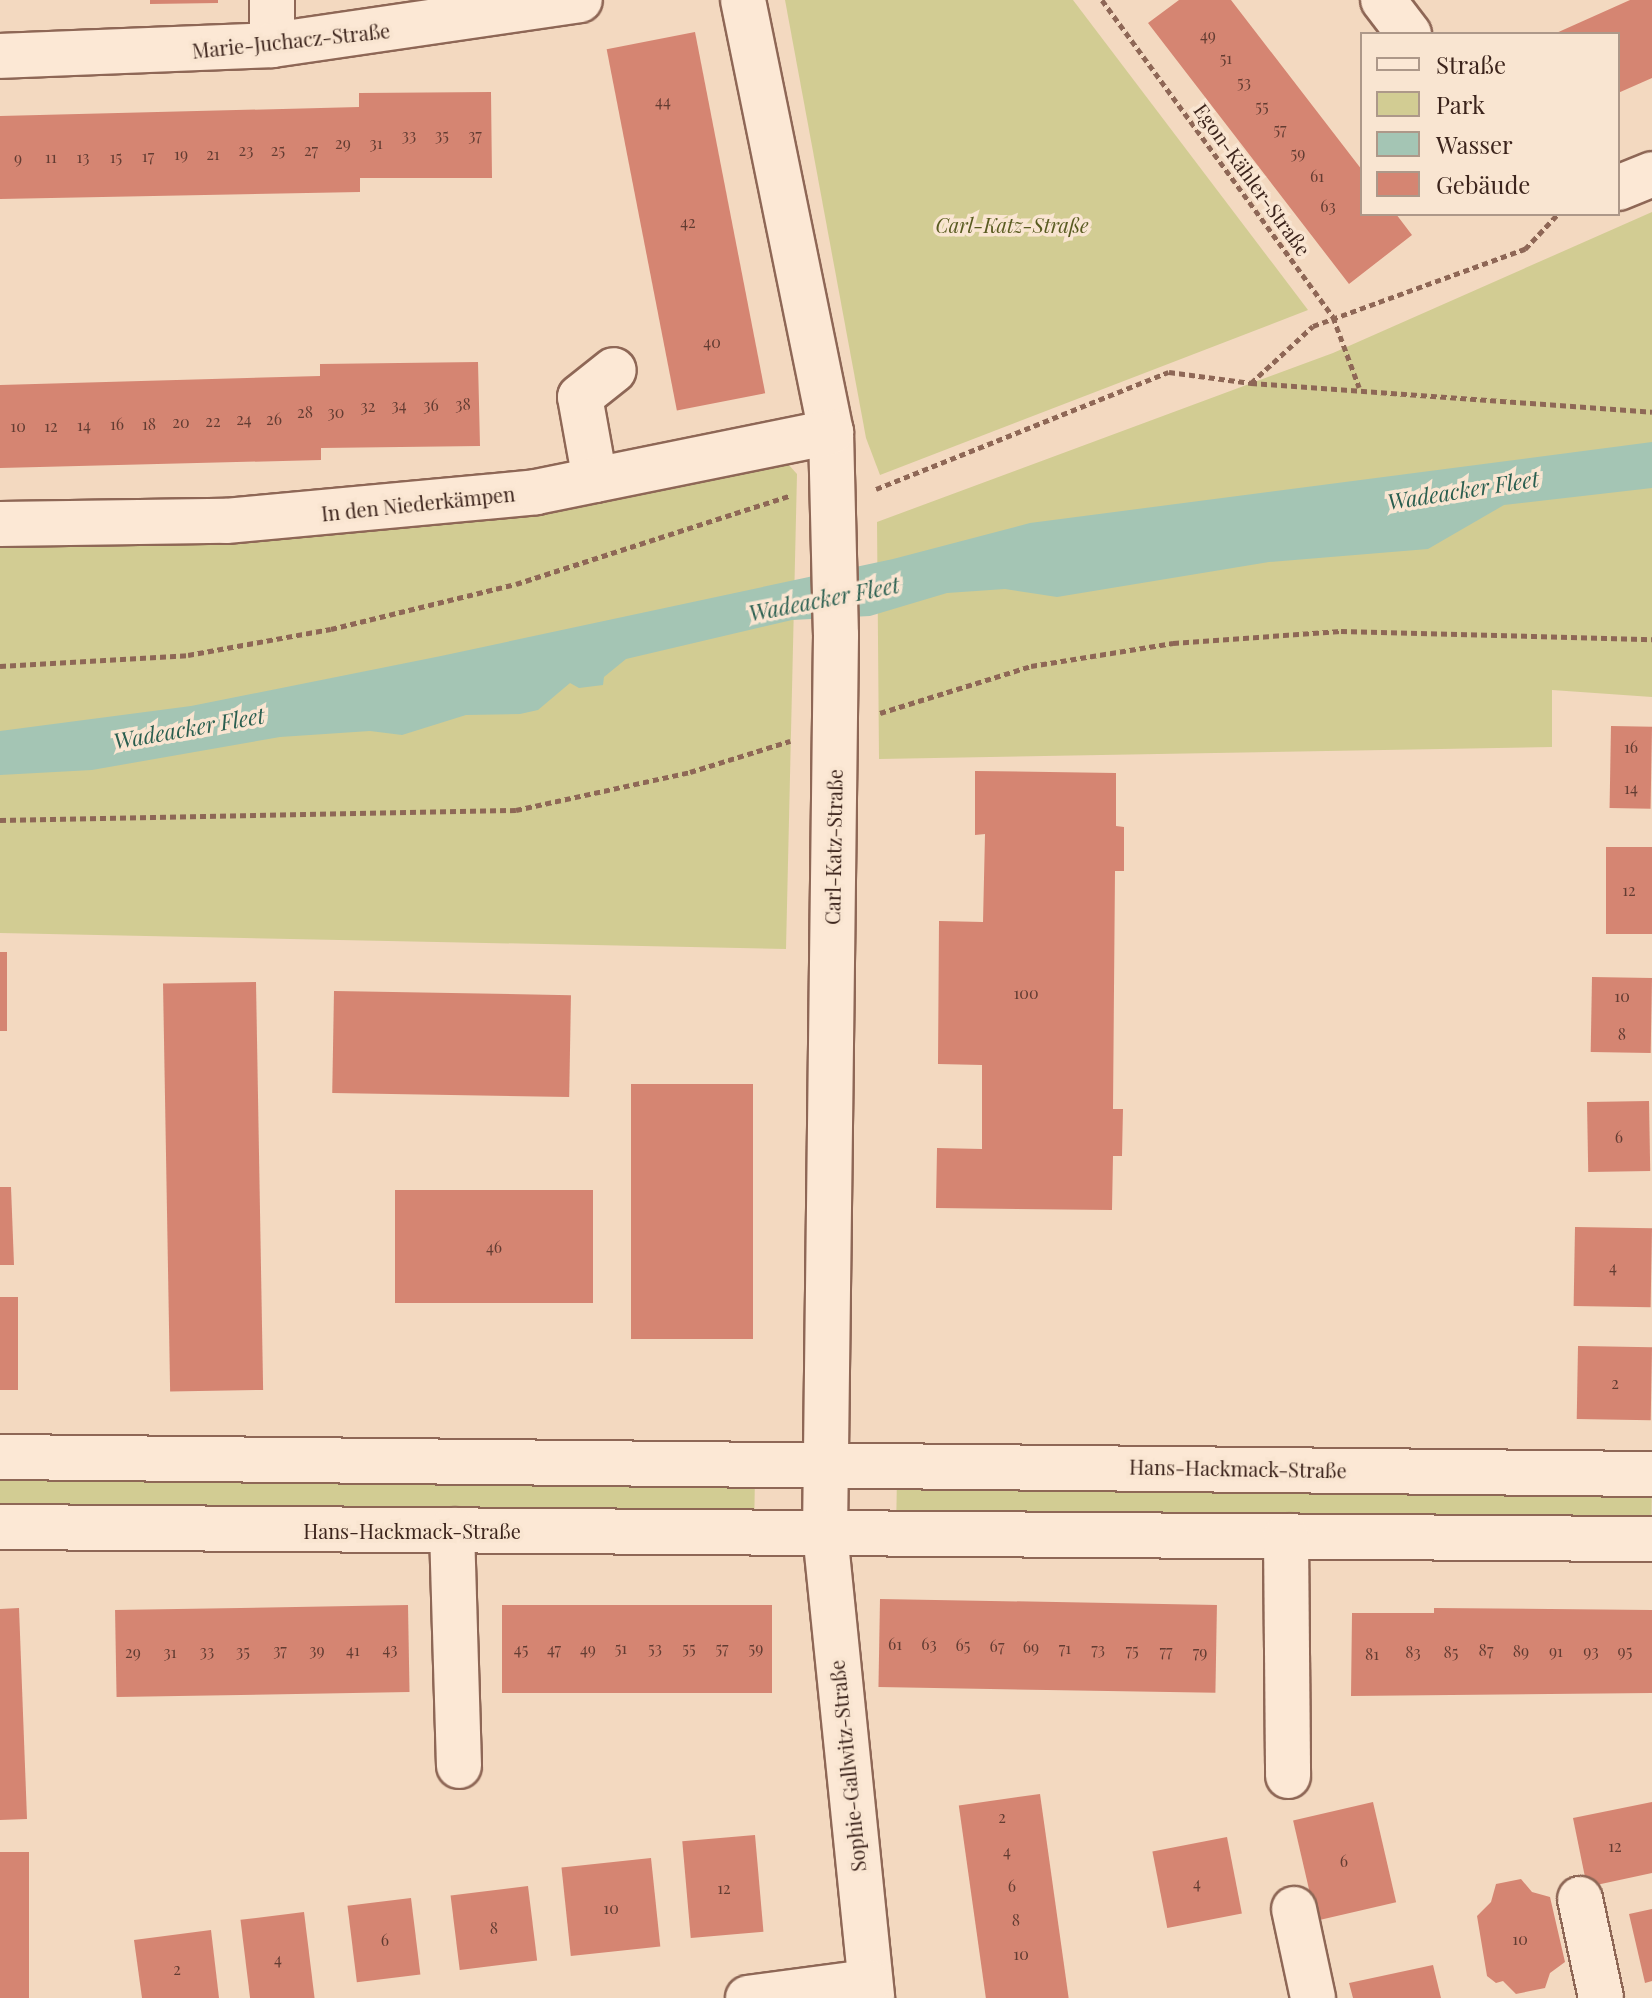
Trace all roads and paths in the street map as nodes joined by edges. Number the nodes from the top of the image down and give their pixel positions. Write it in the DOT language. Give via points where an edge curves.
graph roads {
  1 [pos="272,0"];
  2 [pos="580,0"];
  3 [pos="743,0"];
  4 [pos="1102,0"];
  5 [pos="1383,0"];
  6 [pos="504,7"];
  7 [pos="1407,32"];
  8 [pos="272,45"];
  9 [pos="0,56"];
  10 [pos="1652,174"];
  11 [pos="1620,187"];
  12 [pos="1556,216"];
  13 [pos="1333,317"];
  14 [pos="614,370"];
  15 [pos="1251,383"];
  16 [pos="1359,388"];
  17 [pos="1652,412"];
  18 [pos="831,432"];
  19 [pos="595,480"];
  20 [pos="834,511"];
  21 [pos="0,524"];
  22 [pos="0,666"];
  23 [pos="0,1457"];
  24 [pos="823,1462"];
  25 [pos="1652,1474"];
  26 [pos="0,1527"];
  27 [pos="452,1530"];
  28 [pos="825,1533"];
  29 [pos="1286,1536"];
  30 [pos="1652,1539"];
  31 [pos="459,1766"];
  32 [pos="1288,1776"];
  33 [pos="1580,1899"];
  34 [pos="1294,1909"];
  35 [pos="870,1990"];
  36 [pos="748,1998"];
  37 [pos="1313,1998"];
  38 [pos="1601,1998"];
  1 -- 8 [label="street"];
  2 -- 6 [label="street, Marie-Juchacz-Straße"];
  3 -- 18 [label="street, Carl-Katz-Straße"];
  4 -- 13 [label="path, Egon-Kähler-Straße"];
  5 -- 7 [label="street"];
  6 -- 8 [label="street, Marie-Juchacz-Straße"];
  8 -- 9 [label="street, Marie-Juchacz-Straße"];
  10 -- 11 [label="street"];
  12 -- 13 [label="path" via="1525,249"];
  13 -- 15 [label="path" via="1313,326"];
  13 -- 16 [label="path, Egon-Kähler-Straße"];
  14 -- 19 [label="street" via="580,397"];
  15 -- 16 [label="path"];
  15 -- 20 [label="path" via="1169,372"];
  16 -- 17 [label="path"];
  18 -- 19 [label="street, In den Niederkämpen"];
  18 -- 20 [label="street, Carl-Katz-Straße"];
  19 -- 21 [label="street, In den Niederkämpen" via="536,492 226,521"];
  20 -- 22 [label="path" via="331,629 188,655"];
  20 -- 24 [label="street, Carl-Katz-Straße"];
  23 -- 24 [label="street, Hans-Hackmack-Straße"];
  24 -- 25 [label="street, Hans-Hackmack-Straße"];
  24 -- 28 [label="street"];
  26 -- 27 [label="street, Hans-Hackmack-Straße"];
  27 -- 28 [label="street, Hans-Hackmack-Straße"];
  27 -- 31 [label="street"];
  28 -- 29 [label="street, Hans-Hackmack-Straße"];
  28 -- 35 [label="street, Sophie-Gallwitz-Straße"];
  29 -- 30 [label="street, Hans-Hackmack-Straße"];
  29 -- 32 [label="street"];
  33 -- 38 [label="street"];
  34 -- 37 [label="street"];
  35 -- 36 [label="street"];
}
